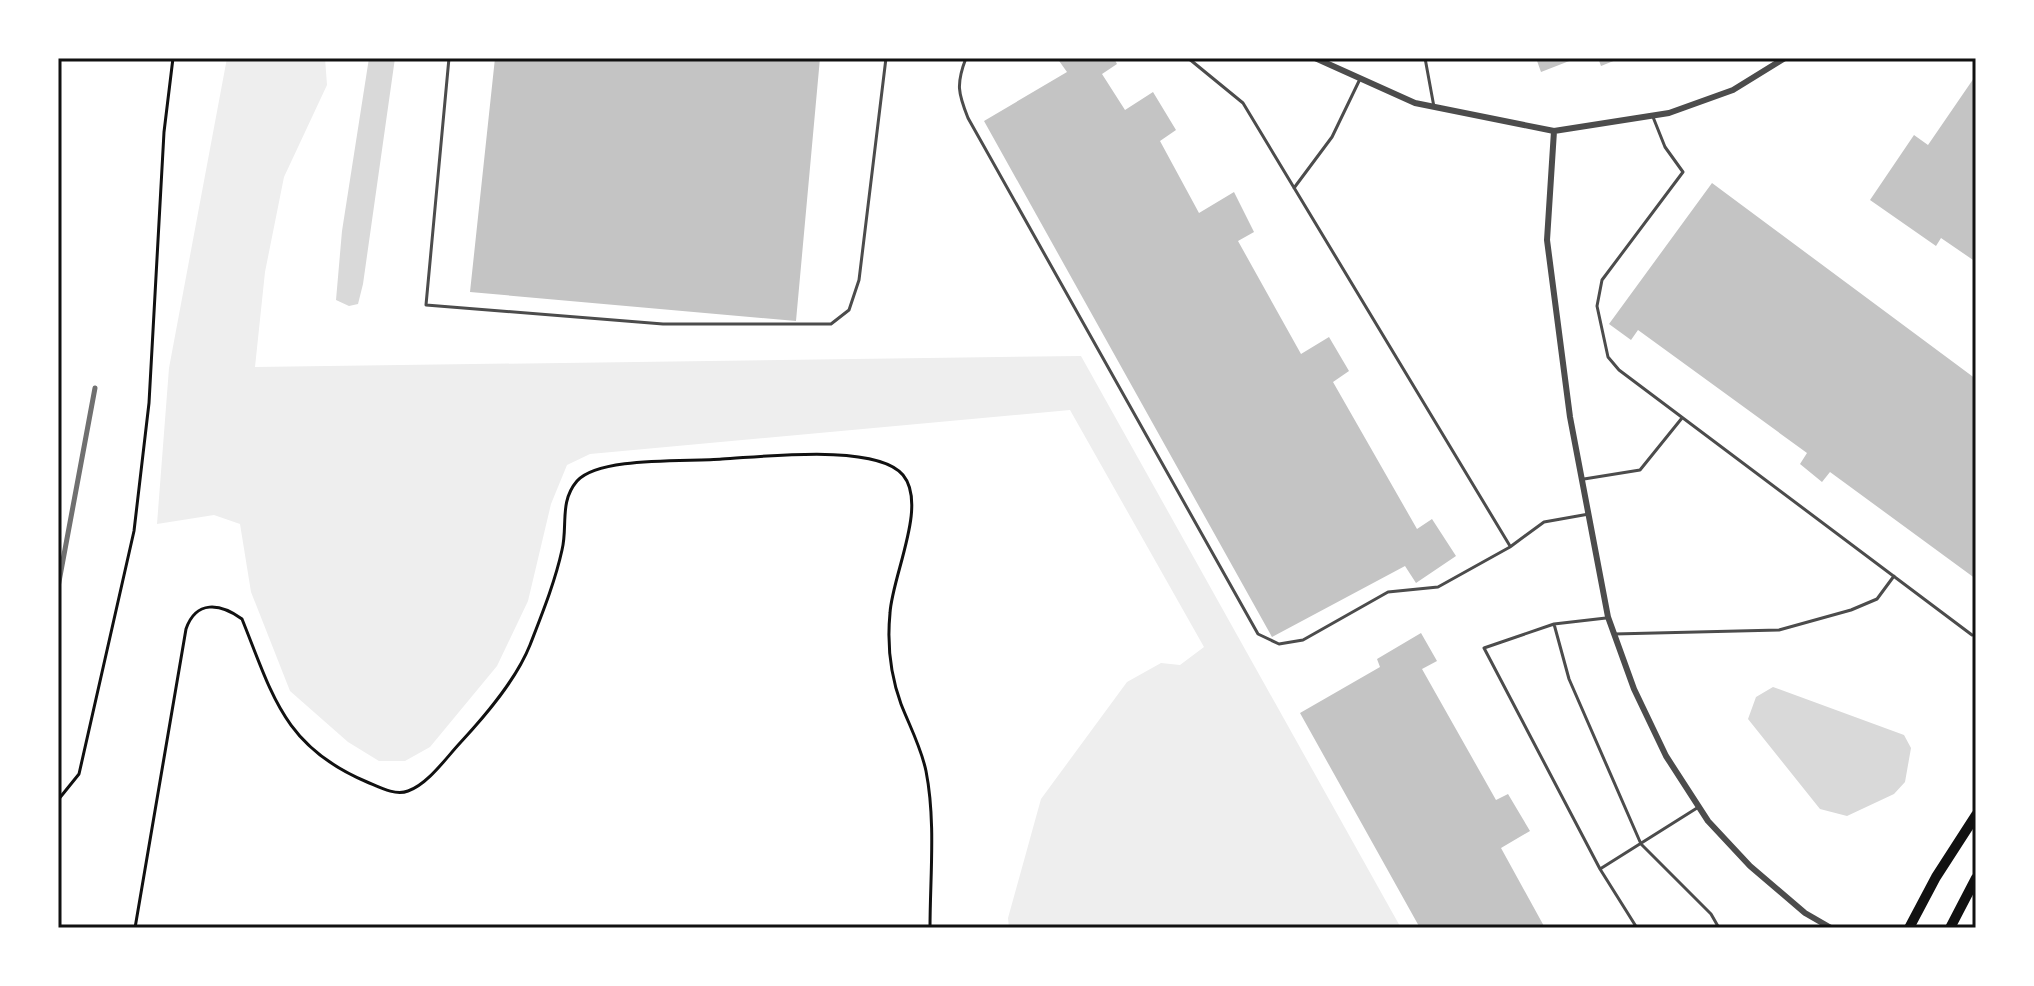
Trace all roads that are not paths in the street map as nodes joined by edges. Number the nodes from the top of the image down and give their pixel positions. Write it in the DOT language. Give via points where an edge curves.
graph roads {
  1 [pos="449,58"];
  2 [pos="886,58"];
  3 [pos="966,58"];
  4 [pos="1188,58"];
  5 [pos="1315,58"];
  6 [pos="1425,58"];
  7 [pos="1785,58"];
  8 [pos="1360,79"];
  9 [pos="1434,107"];
  10 [pos="1652,115"];
  11 [pos="1554,131"];
  12 [pos="1294,188"];
  13 [pos="1682,418"];
  14 [pos="1582,479"];
  15 [pos="1589,514"];
  16 [pos="1510,547"];
  17 [pos="1894,576"];
  18 [pos="1608,617"];
  19 [pos="1554,624"];
  20 [pos="1614,634"];
  21 [pos="1972,635"];
  22 [pos="1699,807"];
  23 [pos="1976,815"];
  24 [pos="1641,844"];
  25 [pos="1600,869"];
  26 [pos="1976,878"];
  27 [pos="1637,928"];
  28 [pos="1719,928"];
  29 [pos="1831,928"];
  30 [pos="1909,928"];
  31 [pos="1950,928"];
  1 -- 2 [label="lane" via="426,305 663,324 831,324 849,310 859,280"];
  3 -- 16 [label="lane" via="958,93 968,118 1258,634 1279,644 1303,640 1388,592 1438,587"];
  4 -- 12 [label="lane" via="1243,103"];
  5 -- 8 [label="street"];
  6 -- 9 [label="lane"];
  7 -- 10 [label="street" via="1733,90"];
  8 -- 9 [label="street"];
  8 -- 12 [label="lane" via="1332,137"];
  9 -- 11 [label="street"];
  10 -- 11 [label="street"];
  10 -- 13 [label="lane" via="1683,172 1602,280 1597,306 1608,357"];
  11 -- 14 [label="street" via="1547,240"];
  12 -- 16 [label="lane"];
  13 -- 14 [label="lane" via="1640,470"];
  13 -- 17 [label="lane"];
  14 -- 15 [label="street"];
  15 -- 16 [label="lane" via="1544,522"];
  15 -- 18 [label="street"];
  17 -- 20 [label="lane" via="1877,599 1779,630"];
  17 -- 21 [label="lane"];
  18 -- 19 [label="lane"];
  18 -- 20 [label="street"];
  19 -- 24 [label="lane" via="1569,679"];
  19 -- 25 [label="lane" via="1484,648"];
  20 -- 22 [label="street" via="1666,756"];
  22 -- 24 [label="lane"];
  22 -- 29 [label="street" via="1750,866"];
  23 -- 30 [label="main road"];
  24 -- 25 [label="lane"];
  24 -- 28 [label="lane"];
  25 -- 27 [label="lane"];
  26 -- 31 [label="main road"];
}
